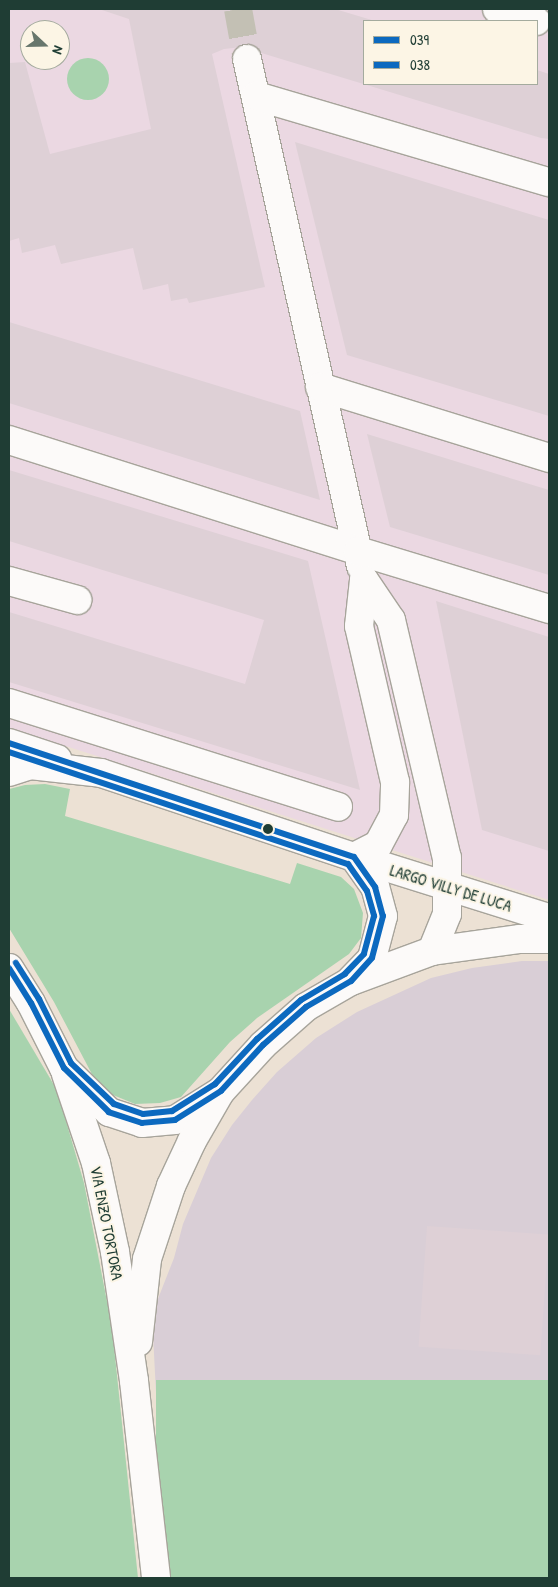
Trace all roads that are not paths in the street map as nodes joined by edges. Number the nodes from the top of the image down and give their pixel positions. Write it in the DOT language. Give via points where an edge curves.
graph roads {
  1 [pos="496,9"];
  2 [pos="533,20"];
  3 [pos="247,59"];
  4 [pos="256,96"];
  5 [pos="549,182"];
  6 [pos="320,387"];
  7 [pos="9,440"];
  8 [pos="549,458"];
  9 [pos="358,551"];
  10 [pos="364,580"];
  11 [pos="9,581"];
  12 [pos="77,600"];
  13 [pos="549,609"];
  14 [pos="9,703"];
  15 [pos="9,743"];
  16 [pos="9,772"];
  17 [pos="101,773"];
  18 [pos="338,807"];
  19 [pos="354,857"];
  20 [pos="449,887"];
  21 [pos="549,918"];
  22 [pos="549,939"];
  23 [pos="432,951"];
  24 [pos="9,968"];
  25 [pos="351,981"];
  26 [pos="64,1068"];
  27 [pos="221,1091"];
  28 [pos="134,1381"];
  29 [pos="156,1578"];
  1 -- 2 [label="street"];
  3 -- 4 [label="street"];
  4 -- 5 [label="street"];
  4 -- 6 [label="street"];
  6 -- 8 [label="street"];
  6 -- 9 [label="street"];
  7 -- 9 [label="street"];
  9 -- 10 [label="street"];
  9 -- 13 [label="street"];
  10 -- 19 [label="street" via="359,626 394,782 394,815 378,845"];
  10 -- 20 [label="street" via="391,620 444,844"];
  11 -- 12 [label="street"];
  14 -- 18 [label="street"];
  15 -- 17 [label="street"];
  16 -- 17 [label="street, LARGO VILLY DE LUCA" via="30,765"];
  17 -- 19 [label="street, LARGO VILLY DE LUCA"];
  19 -- 20 [label="street, LARGO VILLY DE LUCA"];
  19 -- 25 [label="street, LARGO VILLY DE LUCA" via="375,887 383,916 372,958"];
  20 -- 21 [label="street, LARGO VILLY DE LUCA"];
  20 -- 23 [label="street" via="447,914"];
  22 -- 23 [label="street, LARGO VILLY DE LUCA" via="520,939"];
  23 -- 25 [label="street, LARGO VILLY DE LUCA"];
  24 -- 26 [label="street, LARGO VILLY DE LUCA"];
  25 -- 27 [label="street, LARGO VILLY DE LUCA" via="306,1007"];
  26 -- 27 [label="street, LARGO VILLY DE LUCA" via="108,1112 142,1123 175,1120"];
  26 -- 28 [label="street, VIA ENZO TORTORA" via="96,1163 115,1252"];
  27 -- 28 [label="street, VIA ENZO TORTORA" via="171,1186 147,1259"];
  28 -- 29 [label="street, VIA ENZO TORTORA"];
}
